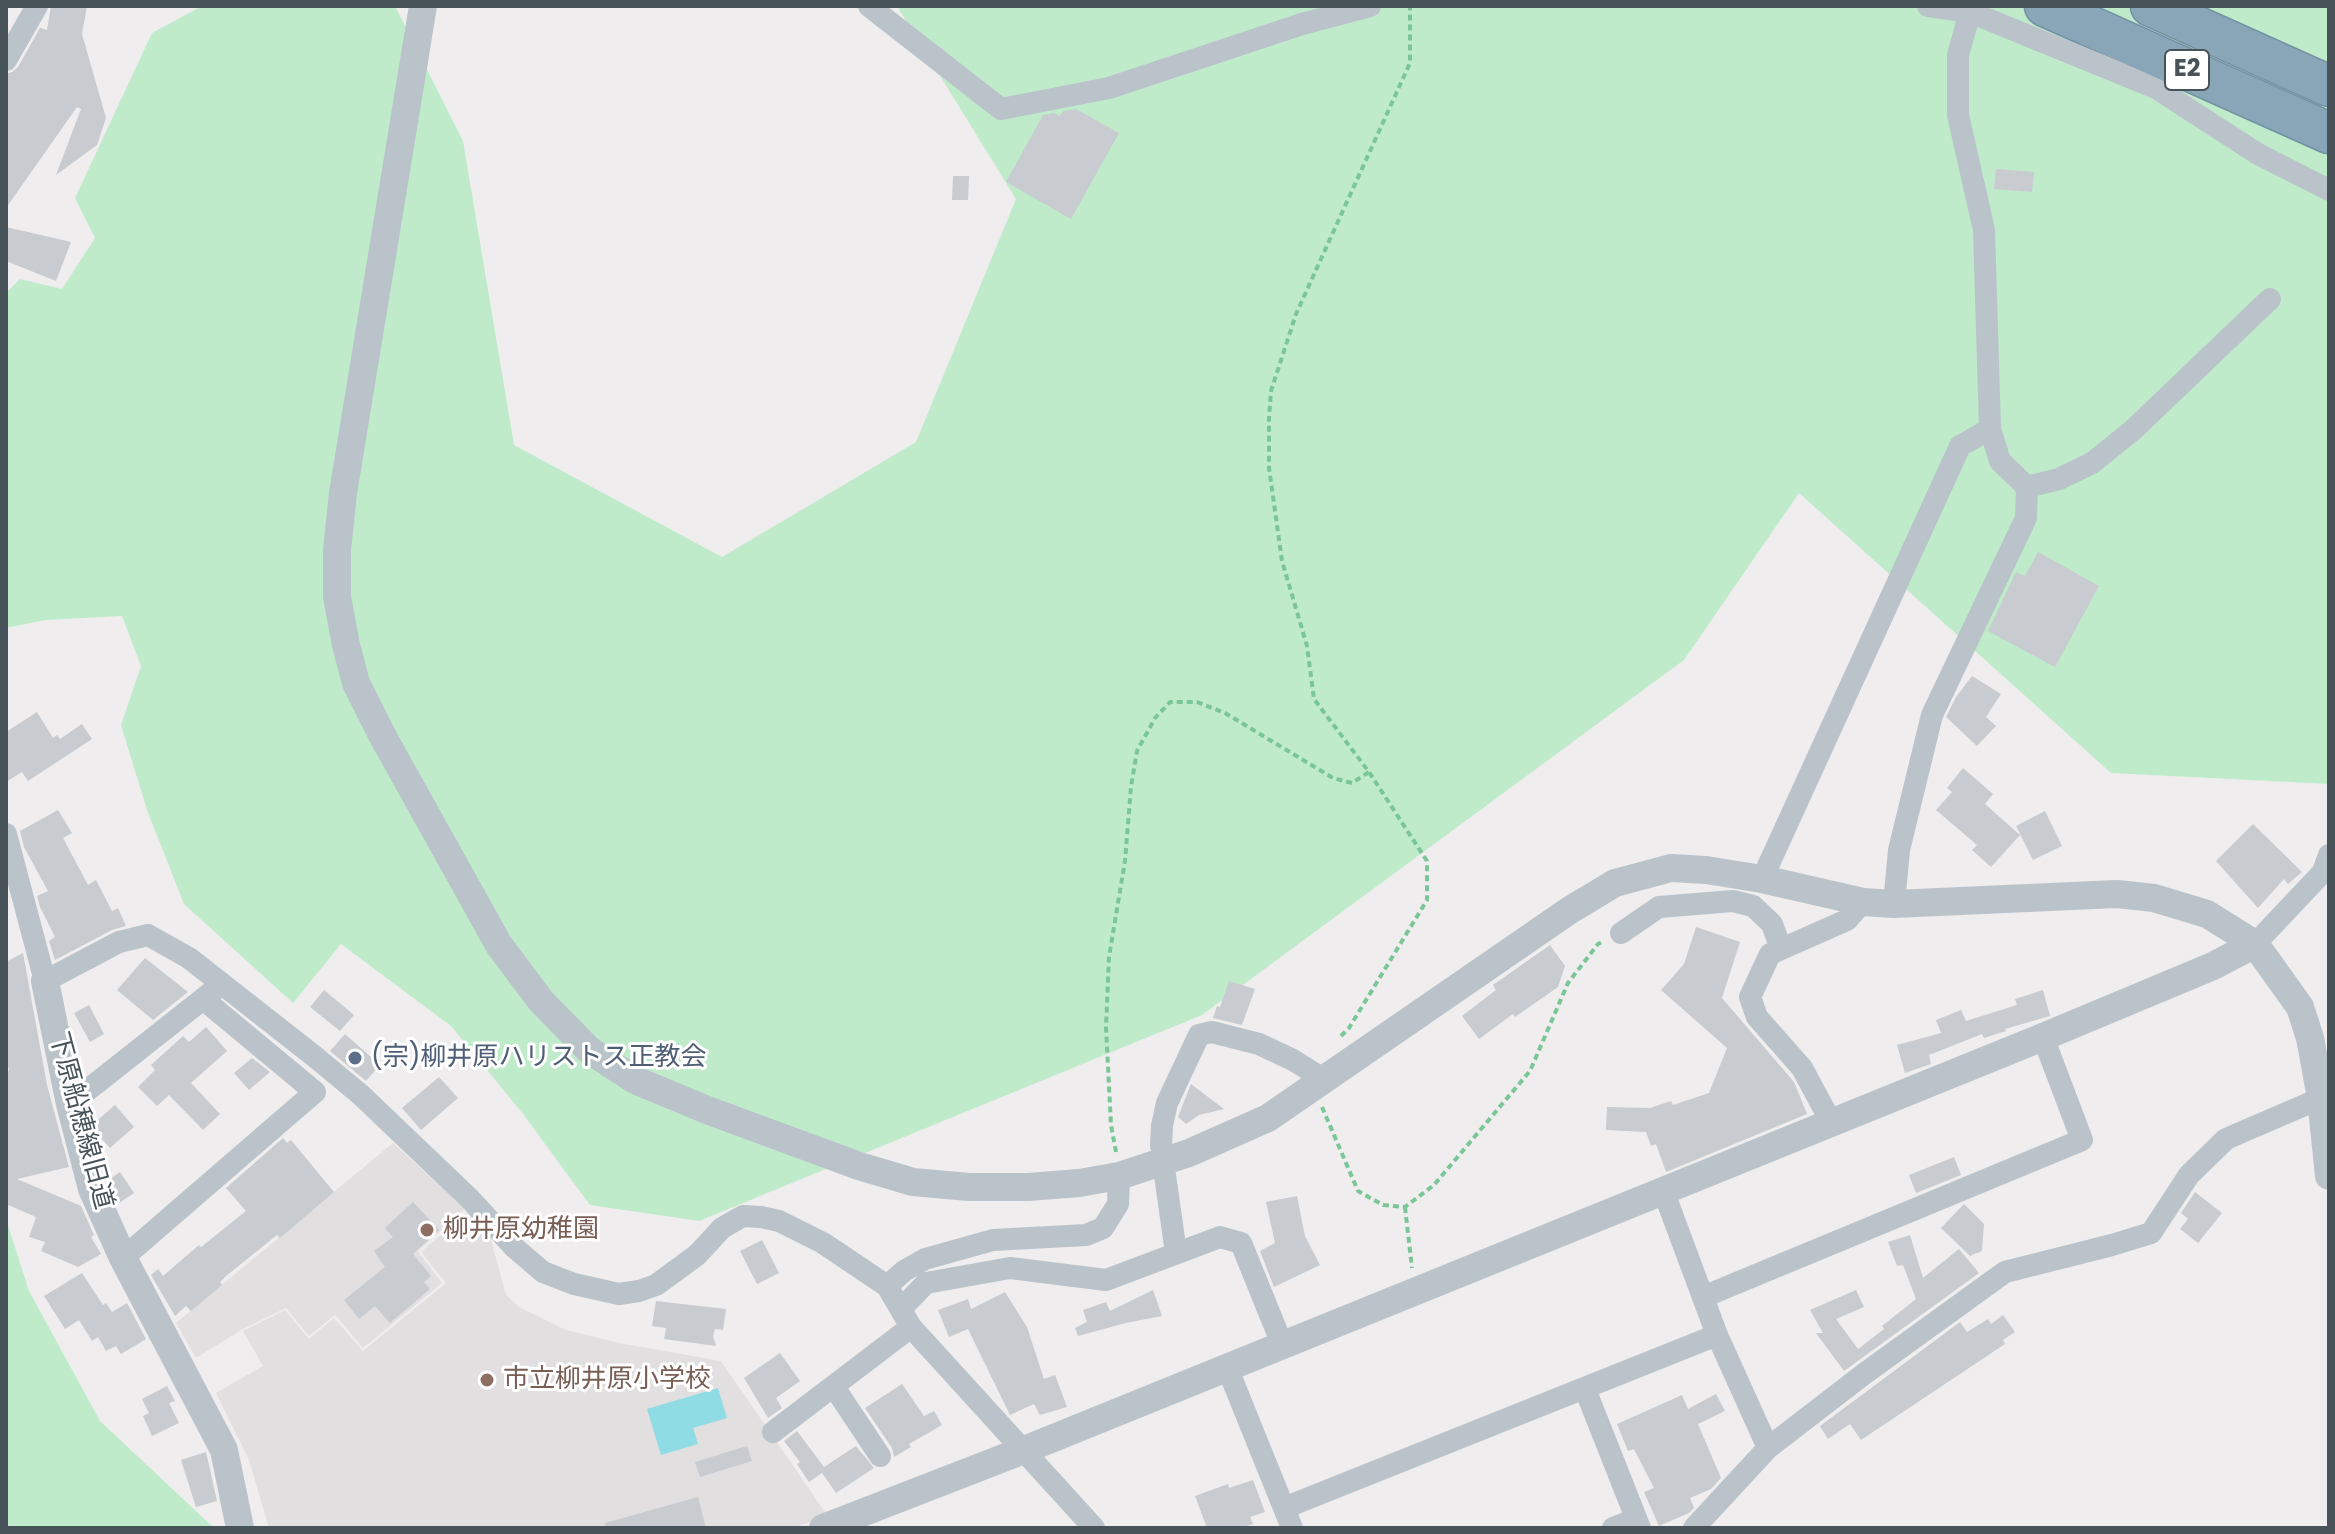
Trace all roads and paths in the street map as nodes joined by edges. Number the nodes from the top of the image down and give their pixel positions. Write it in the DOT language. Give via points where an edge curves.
graph roads {
  1 [pos="37,6"];
  2 [pos="423,6"];
  3 [pos="869,6"];
  4 [pos="1370,6"];
  5 [pos="1410,6"];
  6 [pos="1928,6"];
  7 [pos="2045,6"];
  8 [pos="2151,6"];
  9 [pos="1970,12"];
  10 [pos="6,60"];
  11 [pos="2329,86"];
  12 [pos="2329,133"];
  13 [pos="2329,190"];
  14 [pos="2270,299"];
  15 [pos="1990,429"];
  16 [pos="2027,487"];
  17 [pos="1369,772"];
  18 [pos="6,834"];
  19 [pos="2329,855"];
  20 [pos="1762,879"];
  21 [pos="1863,902"];
  22 [pos="1894,904"];
  23 [pos="1621,933"];
  24 [pos="2255,944"];
  25 [pos="1781,949"];
  26 [pos="45,981"];
  27 [pos="221,982"];
  28 [pos="203,999"];
  29 [pos="2043,1037"];
  30 [pos="1319,1084"];
  31 [pos="2325,1098"];
  32 [pos="70,1104"];
  33 [pos="1831,1122"];
  34 [pos="1161,1146"];
  35 [pos="1165,1175"];
  36 [pos="1119,1176"];
  37 [pos="2329,1176"];
  38 [pos="1663,1190"];
  39 [pos="1405,1207"];
  40 [pos="1176,1253"];
  41 [pos="123,1258"];
  42 [pos="887,1286"];
  43 [pos="1415,1291"];
  44 [pos="1703,1297"];
  45 [pos="906,1318"];
  46 [pos="1717,1335"];
  47 [pos="1282,1344"];
  48 [pos="1227,1367"];
  49 [pos="834,1387"];
  50 [pos="1585,1389"];
  51 [pos="773,1432"];
  52 [pos="1768,1448"];
  53 [pos="1024,1450"];
  54 [pos="880,1456"];
  55 [pos="1288,1518"];
  56 [pos="855,1523"];
  57 [pos="1638,1523"];
  58 [pos="240,1528"];
  59 [pos="823,1528"];
  60 [pos="1094,1528"];
  61 [pos="1613,1528"];
  62 [pos="1694,1528"];
  1 -- 10 [label="street"];
  2 -- 36 [label="street" via="343,493 337,597 356,683 499,945 541,1001 589,1050 635,1080 859,1166 913,1182 969,1187 1028,1187"];
  3 -- 4 [label="street" via="1001,109 1109,88"];
  5 -- 17 [label="path" via="1410,63 1296,314 1271,391 1269,418 1269,468 1282,561 1307,646 1314,699"];
  6 -- 9 [label="street"];
  7 -- 12 [label="highway, E2"];
  8 -- 11 [label="highway, E2"];
  9 -- 13 [label="street" via="2156,88 2258,154"];
  9 -- 15 [label="street" via="1958,55 1958,115 1984,230"];
  14 -- 16 [label="street" via="2092,463"];
  15 -- 16 [label="street" via="2000,461"];
  15 -- 20 [label="street" via="1960,446"];
  16 -- 22 [label="street" via="2026,518 1932,715 1899,850"];
  17 -- 30 [label="path" via="1427,861 1427,900 1349,1028 1326,1051"];
  17 -- 36 [label="path" via="1352,783 1333,778 1225,713 1197,702 1170,702 1155,718 1137,751 1109,957 1106,1027"];
  18 -- 26 [label="street, 下原船穂線旧道"];
  19 -- 24 [label="street" via="2323,872"];
  20 -- 21 [label="street"];
  20 -- 30 [label="street" via="1671,868 1615,883"];
  21 -- 22 [label="street"];
  21 -- 25 [label="street" via="1847,920"];
  22 -- 24 [label="street" via="2117,894 2154,898 2207,914"];
  23 -- 25 [label="street" via="1659,907 1733,901 1753,906 1772,924"];
  23 -- 39 [label="path" via="1598,944 1568,983 1530,1071 1434,1185"];
  24 -- 29 [label="street"];
  24 -- 31 [label="street" via="2300,1007"];
  25 -- 33 [label="street" via="1770,954 1750,997 1757,1017 1802,1068"];
  26 -- 27 [label="street" via="119,942 148,935"];
  26 -- 32 [label="street, 下原船穂線旧道"];
  27 -- 28 [label="street"];
  27 -- 42 [label="street" via="361,1095 543,1272 599,1291 639,1291 656,1285 743,1216 779,1221"];
  28 -- 32 [label="street"];
  28 -- 41 [label="street" via="315,1092"];
  29 -- 33 [label="street"];
  29 -- 44 [label="street" via="2082,1140"];
  30 -- 34 [label="street" via="1293,1060 1259,1044 1212,1032 1199,1035 1167,1103"];
  30 -- 36 [label="street" via="1268,1118"];
  30 -- 39 [label="path" via="1358,1191 1383,1205"];
  31 -- 37 [label="street"];
  31 -- 52 [label="street" via="2226,1139 2189,1175 2151,1233 2005,1272"];
  32 -- 41 [label="street, 下原船穂線旧道" via="92,1189"];
  33 -- 38 [label="street"];
  35 -- 40 [label="street"];
  36 -- 42 [label="street" via="1118,1204 1103,1228 1086,1235 993,1240 925,1259"];
  38 -- 43 [label="street"];
  38 -- 44 [label="street"];
  39 -- 43 [label="path"];
  40 -- 45 [label="street" via="1106,1280 1010,1268 926,1283"];
  40 -- 47 [label="street" via="1220,1237 1241,1243"];
  41 -- 58 [label="street, 下原船穂線旧道" via="224,1450"];
  42 -- 45 [label="street"];
  43 -- 47 [label="street"];
  44 -- 46 [label="street"];
  45 -- 49 [label="street"];
  45 -- 53 [label="street"];
  46 -- 50 [label="street"];
  46 -- 52 [label="street"];
  47 -- 48 [label="street"];
  48 -- 53 [label="street"];
  48 -- 55 [label="street"];
  49 -- 51 [label="street"];
  49 -- 54 [label="street"];
  50 -- 55 [label="street"];
  50 -- 57 [label="street"];
  52 -- 62 [label="street"];
  53 -- 56 [label="street"];
  53 -- 60 [label="street"];
  56 -- 59 [label="street"];
  57 -- 61 [label="street"];
}
